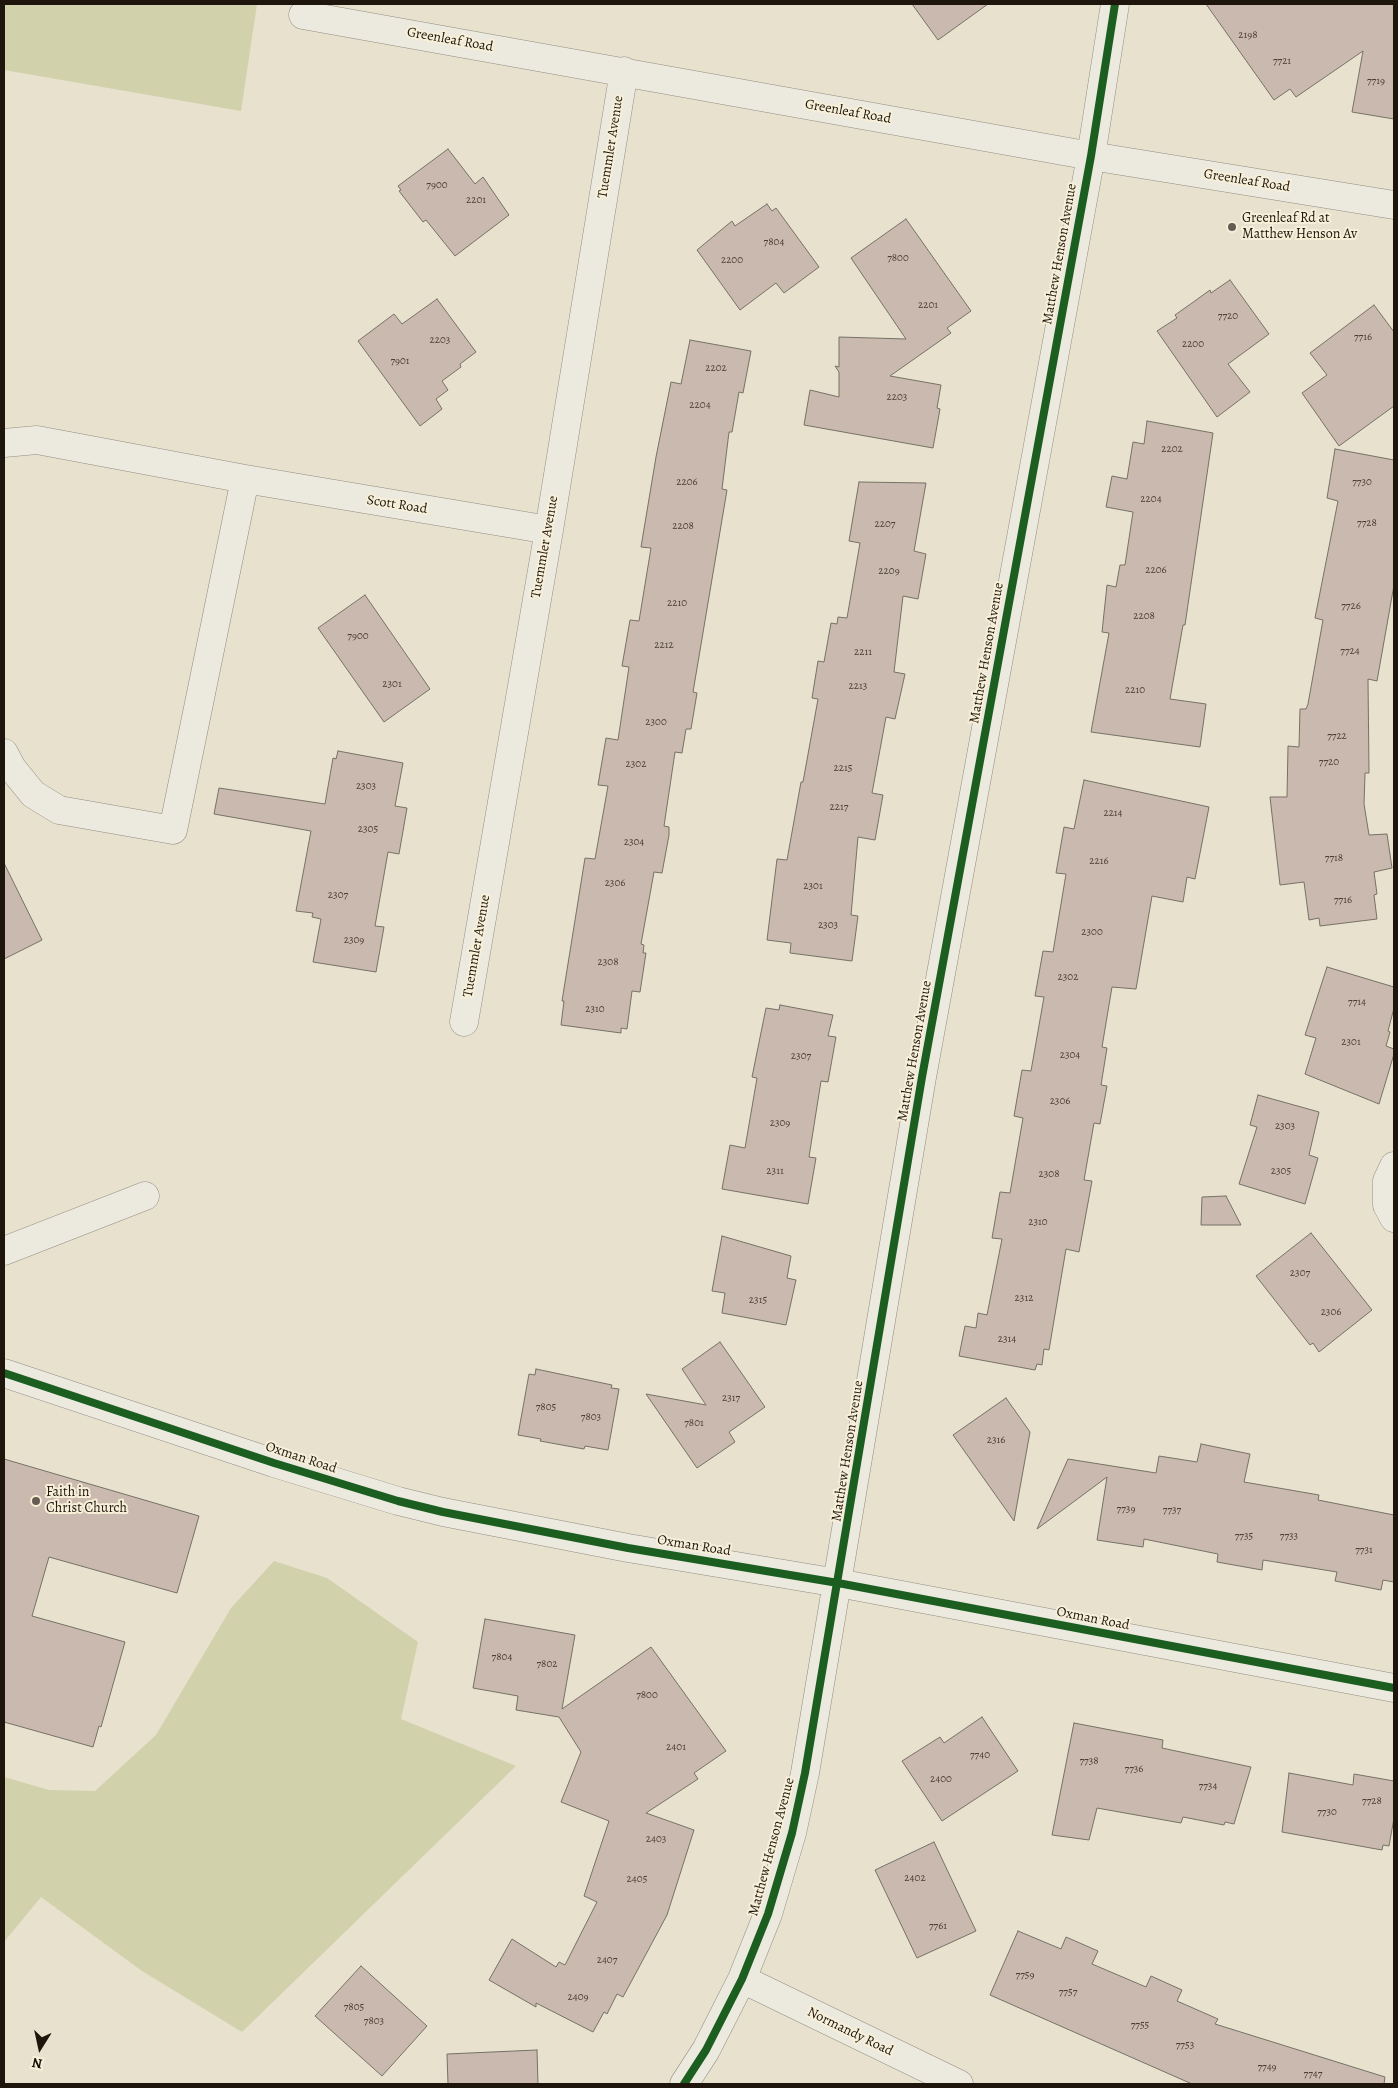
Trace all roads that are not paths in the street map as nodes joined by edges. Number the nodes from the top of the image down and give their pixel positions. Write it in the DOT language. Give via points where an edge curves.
graph roads {
  1 [pos="1115,4"];
  2 [pos="303,15"];
  3 [pos="624,71"];
  4 [pos="1091,156"];
  5 [pos="1394,205"];
  6 [pos="4,443"];
  7 [pos="245,479"];
  8 [pos="548,530"];
  9 [pos="4,753"];
  10 [pos="464,1022"];
  11 [pos="1394,1166"];
  12 [pos="145,1196"];
  13 [pos="1394,1218"];
  14 [pos="4,1251"];
  15 [pos="4,1373"];
  16 [pos="838,1583"];
  17 [pos="1394,1688"];
  18 [pos="742,1979"];
  19 [pos="684,2084"];
  20 [pos="959,2084"];
  1 -- 4 [label="street, Matthew Henson Avenue"];
  2 -- 3 [label="street, Greenleaf Road"];
  3 -- 4 [label="street, Greenleaf Road"];
  3 -- 8 [label="street, Tuemmler Avenue"];
  4 -- 5 [label="street, Greenleaf Road"];
  4 -- 16 [label="street, Matthew Henson Avenue" via="922,1077"];
  6 -- 7 [label="street, Scott Road" via="37,440"];
  7 -- 8 [label="street, Scott Road"];
  7 -- 9 [label="street" via="173,830 59,810 32,794"];
  8 -- 10 [label="street, Tuemmler Avenue"];
  11 -- 13 [label="street" via="1387,1181 1387,1205"];
  12 -- 14 [label="street"];
  15 -- 16 [label="street, Oxman Road" via="274,1463 416,1505 628,1548"];
  16 -- 17 [label="street, Oxman Road"];
  16 -- 18 [label="street, Matthew Henson Avenue" via="792,1833 768,1914"];
  18 -- 19 [label="street, Matthew Henson Avenue" via="706,2050"];
  18 -- 20 [label="street, Normandy Road"];
}
